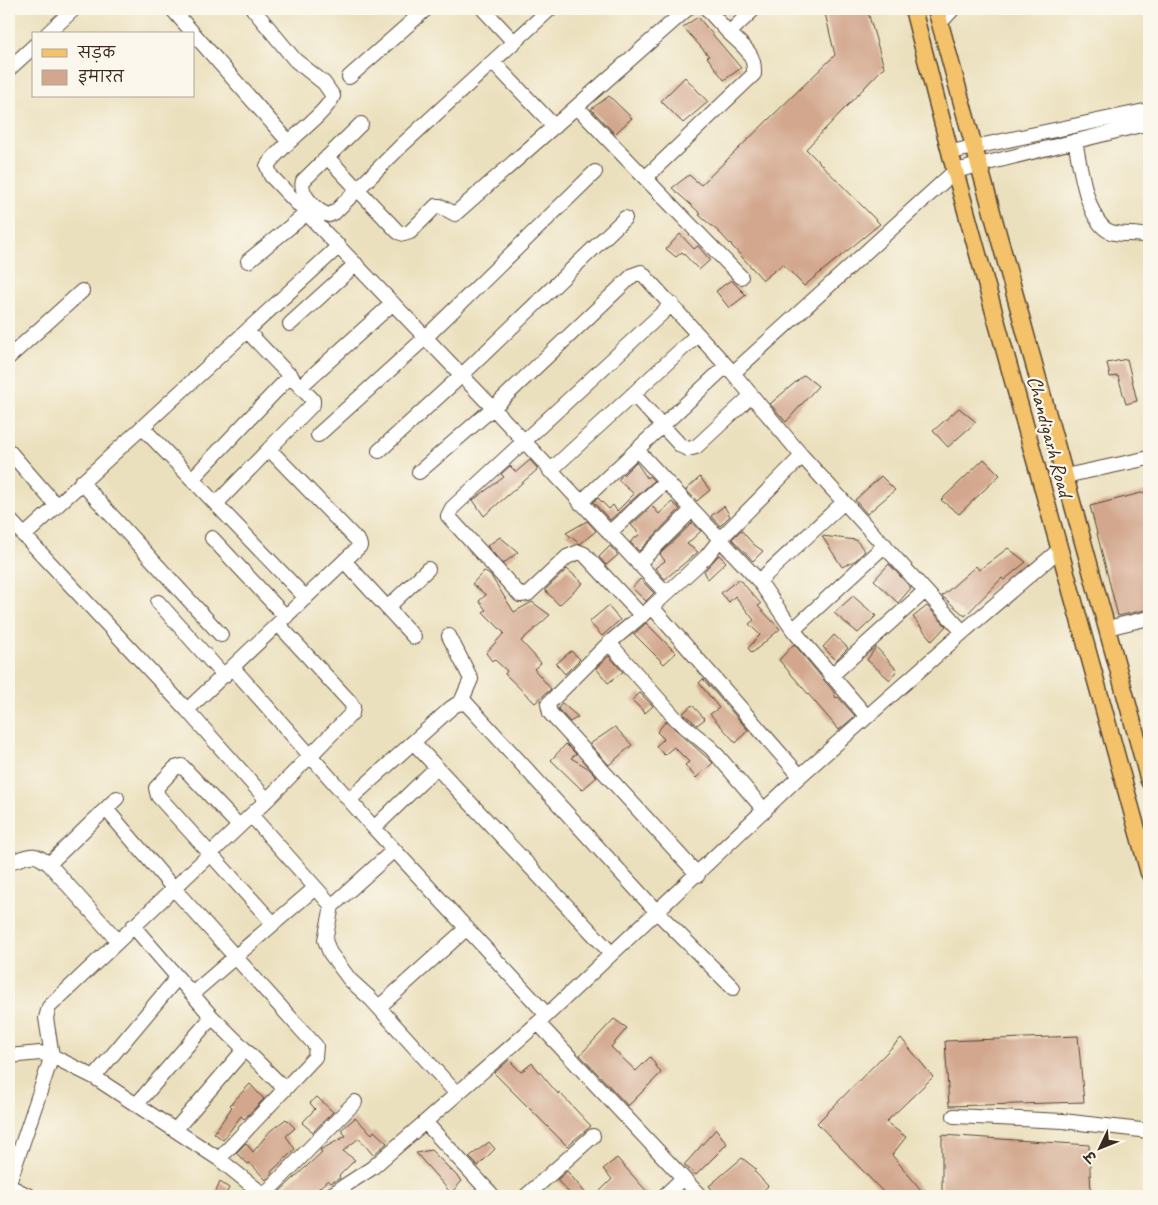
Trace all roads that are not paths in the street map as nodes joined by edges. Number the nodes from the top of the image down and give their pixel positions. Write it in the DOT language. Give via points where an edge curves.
graph roads {
  1 [pos="74,9"];
  2 [pos="172,9"];
  3 [pos="253,9"];
  4 [pos="426,9"];
  5 [pos="483,9"];
  6 [pos="550,9"];
  7 [pos="687,9"];
  8 [pos="707,9"];
  9 [pos="754,9"];
  10 [pos="913,9"];
  11 [pos="953,9"];
  12 [pos="938,16"];
  13 [pos="49,32"];
  14 [pos="192,32"];
  15 [pos="729,33"];
  16 [pos="195,35"];
  17 [pos="514,42"];
  18 [pos="32,48"];
  19 [pos="493,62"];
  20 [pos="9,68"];
  21 [pos="350,78"];
  22 [pos="577,107"];
  23 [pos="1149,110"];
  24 [pos="1149,123"];
  25 [pos="361,124"];
  26 [pos="555,127"];
  27 [pos="288,141"];
  28 [pos="1075,142"];
  29 [pos="974,148"];
  30 [pos="951,152"];
  31 [pos="328,157"];
  32 [pos="979,165"];
  33 [pos="955,171"];
  34 [pos="595,172"];
  35 [pos="644,178"];
  36 [pos="358,189"];
  37 [pos="307,213"];
  38 [pos="625,218"];
  39 [pos="1149,238"];
  40 [pos="340,246"];
  41 [pos="248,261"];
  42 [pos="356,264"];
  43 [pos="741,277"];
  44 [pos="82,291"];
  45 [pos="393,303"];
  46 [pos="672,304"];
  47 [pos="290,324"];
  48 [pos="247,330"];
  49 [pos="697,335"];
  50 [pos="425,338"];
  51 [pos="9,357"];
  52 [pos="729,370"];
  53 [pos="291,375"];
  54 [pos="462,375"];
  55 [pos="301,386"];
  56 [pos="633,394"];
  57 [pos="751,396"];
  58 [pos="493,408"];
  59 [pos="662,425"];
  60 [pos="142,428"];
  61 [pos="318,435"];
  62 [pos="524,443"];
  63 [pos="270,449"];
  64 [pos="637,450"];
  65 [pos="9,451"];
  66 [pos="379,451"];
  67 [pos="802,456"];
  68 [pos="1149,458"];
  69 [pos="550,470"];
  70 [pos="419,472"];
  71 [pos="1065,476"];
  72 [pos="192,479"];
  73 [pos="81,482"];
  74 [pos="665,482"];
  75 [pos="844,502"];
  76 [pos="580,503"];
  77 [pos="216,504"];
  78 [pos="56,505"];
  79 [pos="692,510"];
  80 [pos="9,519"];
  81 [pos="609,533"];
  82 [pos="24,536"];
  83 [pos="212,538"];
  84 [pos="721,538"];
  85 [pos="885,545"];
  86 [pos="1060,550"];
  87 [pos="345,562"];
  88 [pos="638,564"];
  89 [pos="428,569"];
  90 [pos="759,581"];
  91 [pos="925,591"];
  92 [pos="666,594"];
  93 [pos="306,598"];
  94 [pos="158,602"];
  95 [pos="387,608"];
  96 [pos="647,611"];
  97 [pos="1149,618"];
  98 [pos="282,621"];
  99 [pos="1107,628"];
  100 [pos="793,630"];
  101 [pos="963,632"];
  102 [pos="221,635"];
  103 [pos="449,636"];
  104 [pos="414,637"];
  105 [pos="609,643"];
  106 [pos="229,672"];
  107 [pos="831,676"];
  108 [pos="462,702"];
  109 [pos="187,710"];
  110 [pos="867,717"];
  111 [pos="413,742"];
  112 [pos="311,756"];
  113 [pos="436,768"];
  114 [pos="800,776"];
  115 [pos="1149,781"];
  116 [pos="117,798"];
  117 [pos="267,800"];
  118 [pos="349,800"];
  119 [pos="106,809"];
  120 [pos="765,811"];
  121 [pos="251,815"];
  122 [pos="239,826"];
  123 [pos="374,828"];
  124 [pos="394,850"];
  125 [pos="210,855"];
  126 [pos="9,862"];
  127 [pos="48,864"];
  128 [pos="1149,873"];
  129 [pos="698,875"];
  130 [pos="315,888"];
  131 [pos="174,889"];
  132 [pos="332,906"];
  133 [pos="657,912"];
  134 [pos="273,923"];
  135 [pos="133,926"];
  136 [pos="467,928"];
  137 [pos="118,941"];
  138 [pos="611,954"];
  139 [pos="236,956"];
  140 [pos="177,978"];
  141 [pos="734,988"];
  142 [pos="192,994"];
  143 [pos="379,1007"];
  144 [pos="212,1017"];
  145 [pos="543,1019"];
  146 [pos="244,1050"];
  147 [pos="9,1056"];
  148 [pos="52,1056"];
  149 [pos="94,1077"];
  150 [pos="285,1089"];
  151 [pos="457,1094"];
  152 [pos="354,1102"];
  153 [pos="137,1104"];
  154 [pos="954,1116"];
  155 [pos="425,1122"];
  156 [pos="176,1129"];
  157 [pos="1149,1131"];
  158 [pos="593,1136"];
  159 [pos="219,1159"];
  160 [pos="683,1178"];
  161 [pos="9,1185"];
  162 [pos="29,1196"];
  163 [pos="265,1196"];
  164 [pos="329,1196"];
  165 [pos="493,1196"];
  166 [pos="526,1196"];
  167 [pos="664,1196"];
  168 [pos="700,1196"];
  1 -- 13 [label="street"];
  2 -- 14 [label="street"];
  3 -- 27 [label="street" via="295,60 324,83 333,96"];
  4 -- 21 [label="street"];
  5 -- 17 [label="street"];
  6 -- 17 [label="street"];
  7 -- 22 [label="street"];
  8 -- 15 [label="street"];
  9 -- 15 [label="street"];
  10 -- 30 [label="main road, Chandigarh Road"];
  11 -- 12 [label="street"];
  12 -- 29 [label="main road, Chandigarh Road"];
  15 -- 35 [label="street" via="748,50 755,62 754,74"];
  16 -- 27 [label="street"];
  17 -- 19 [label="street"];
  18 -- 20 [label="street"];
  19 -- 26 [label="street"];
  19 -- 36 [label="street"];
  22 -- 26 [label="street"];
  22 -- 35 [label="street"];
  23 -- 29 [label="street"];
  24 -- 28 [label="street"];
  25 -- 31 [label="street"];
  26 -- 36 [label="street" via="455,214 436,206 404,234 398,232"];
  27 -- 37 [label="street" via="271,160 268,170"];
  28 -- 32 [label="street"];
  28 -- 39 [label="street" via="1093,214 1113,233 1142,234"];
  29 -- 30 [label="street"];
  29 -- 32 [label="main road, Chandigarh Road"];
  30 -- 33 [label="main road, Chandigarh Road"];
  31 -- 36 [label="street"];
  31 -- 36 [label="street" via="303,181 303,192 329,215"];
  32 -- 33 [label="street"];
  32 -- 71 [label="main road, Chandigarh Road"];
  33 -- 52 [label="street"];
  33 -- 86 [label="main road, Chandigarh Road"];
  34 -- 50 [label="street"];
  35 -- 43 [label="street"];
  37 -- 40 [label="street"];
  37 -- 41 [label="street"];
  38 -- 54 [label="street"];
  40 -- 42 [label="street"];
  40 -- 48 [label="street"];
  42 -- 45 [label="street"];
  42 -- 47 [label="street"];
  44 -- 51 [label="street"];
  45 -- 50 [label="street"];
  45 -- 55 [label="street"];
  46 -- 49 [label="street"];
  46 -- 58 [label="street" via="644,273 637,272"];
  46 -- 62 [label="street"];
  48 -- 53 [label="street"];
  48 -- 60 [label="street"];
  49 -- 52 [label="street"];
  49 -- 56 [label="street"];
  50 -- 54 [label="street"];
  50 -- 61 [label="street"];
  52 -- 57 [label="street"];
  52 -- 59 [label="street"];
  53 -- 55 [label="street"];
  53 -- 72 [label="street"];
  54 -- 58 [label="street"];
  54 -- 66 [label="street"];
  55 -- 63 [label="street" via="313,404"];
  56 -- 59 [label="street"];
  56 -- 69 [label="street"];
  57 -- 59 [label="street" via="696,447 688,449 681,446"];
  57 -- 67 [label="street"];
  58 -- 62 [label="street"];
  58 -- 70 [label="street"];
  59 -- 64 [label="street"];
  60 -- 72 [label="street"];
  60 -- 73 [label="street"];
  62 -- 69 [label="street"];
  62 -- 96 [label="street" via="452,508 448,516 520,595 528,594 567,557 579,552"];
  63 -- 77 [label="street"];
  63 -- 87 [label="street" via="359,542 358,550"];
  64 -- 74 [label="street"];
  64 -- 76 [label="street"];
  65 -- 78 [label="street"];
  67 -- 75 [label="street"];
  67 -- 84 [label="street"];
  68 -- 71 [label="street"];
  69 -- 76 [label="street"];
  71 -- 99 [label="main road, Chandigarh Road"];
  72 -- 77 [label="street"];
  73 -- 78 [label="street"];
  73 -- 102 [label="street"];
  74 -- 79 [label="street"];
  74 -- 81 [label="street"];
  75 -- 85 [label="street"];
  75 -- 90 [label="street"];
  76 -- 81 [label="street"];
  77 -- 93 [label="street"];
  78 -- 82 [label="street"];
  79 -- 84 [label="street"];
  79 -- 88 [label="street"];
  80 -- 82 [label="street"];
  81 -- 88 [label="street"];
  82 -- 109 [label="street"];
  83 -- 98 [label="street"];
  84 -- 90 [label="street"];
  84 -- 92 [label="street" via="706,557"];
  85 -- 91 [label="street"];
  85 -- 100 [label="street"];
  86 -- 101 [label="street"];
  86 -- 128 [label="main road, Chandigarh Road"];
  87 -- 93 [label="street"];
  87 -- 95 [label="street"];
  88 -- 92 [label="street"];
  89 -- 95 [label="street"];
  90 -- 100 [label="street"];
  91 -- 101 [label="street"];
  91 -- 107 [label="street"];
  92 -- 96 [label="street"];
  93 -- 98 [label="street"];
  94 -- 106 [label="street"];
  95 -- 104 [label="street"];
  96 -- 105 [label="street"];
  96 -- 114 [label="street"];
  97 -- 99 [label="street"];
  98 -- 106 [label="street"];
  98 -- 112 [label="street" via="353,707 349,718"];
  99 -- 115 [label="main road, Chandigarh Road"];
  100 -- 107 [label="street"];
  101 -- 110 [label="street"];
  103 -- 108 [label="street" via="471,679"];
  105 -- 120 [label="street" via="677,720 711,748"];
  105 -- 129 [label="street" via="551,700 547,708"];
  106 -- 109 [label="street"];
  106 -- 112 [label="street"];
  107 -- 110 [label="street"];
  108 -- 111 [label="street"];
  108 -- 133 [label="street" via="470,706"];
  109 -- 117 [label="street"];
  110 -- 114 [label="street"];
  111 -- 113 [label="street"];
  111 -- 118 [label="street"];
  112 -- 117 [label="street"];
  112 -- 118 [label="street"];
  113 -- 123 [label="street"];
  113 -- 138 [label="street"];
  114 -- 120 [label="street"];
  116 -- 119 [label="street"];
  117 -- 121 [label="street"];
  118 -- 123 [label="street"];
  119 -- 127 [label="street"];
  119 -- 131 [label="street"];
  120 -- 129 [label="street"];
  121 -- 122 [label="street"];
  121 -- 130 [label="street"];
  122 -- 125 [label="street"];
  122 -- 125 [label="street" via="187,769 178,766 164,779 156,792"];
  123 -- 124 [label="street"];
  124 -- 132 [label="street"];
  124 -- 136 [label="street"];
  125 -- 131 [label="street"];
  125 -- 134 [label="street"];
  126 -- 127 [label="street" via="27,855 38,856"];
  127 -- 137 [label="street"];
  129 -- 133 [label="street"];
  130 -- 132 [label="street"];
  130 -- 134 [label="street"];
  131 -- 135 [label="street"];
  131 -- 139 [label="street"];
  132 -- 143 [label="street" via="326,933 327,946 350,980"];
  133 -- 138 [label="street"];
  133 -- 141 [label="street"];
  134 -- 139 [label="street"];
  135 -- 137 [label="street"];
  135 -- 140 [label="street"];
  136 -- 143 [label="street"];
  136 -- 145 [label="street"];
  137 -- 148 [label="street" via="46,1012"];
  138 -- 145 [label="street"];
  139 -- 142 [label="street"];
  139 -- 150 [label="street" via="316,1046 315,1057"];
  140 -- 142 [label="street"];
  140 -- 149 [label="street"];
  142 -- 144 [label="street"];
  143 -- 151 [label="street"];
  144 -- 146 [label="street"];
  144 -- 153 [label="street"];
  145 -- 151 [label="street"];
  145 -- 160 [label="street"];
  146 -- 150 [label="street"];
  146 -- 156 [label="street"];
  147 -- 148 [label="street" via="40,1053"];
  148 -- 149 [label="street"];
  148 -- 161 [label="street"];
  149 -- 153 [label="street"];
  150 -- 159 [label="street"];
  151 -- 155 [label="street"];
  152 -- 163 [label="street"];
  153 -- 156 [label="street"];
  154 -- 157 [label="street" via="1063,1121"];
  155 -- 164 [label="street" via="372,1168"];
  155 -- 165 [label="street"];
  156 -- 159 [label="street"];
  158 -- 166 [label="street"];
  159 -- 163 [label="street"];
  160 -- 167 [label="street"];
  160 -- 168 [label="street"];
  161 -- 162 [label="street"];
}
